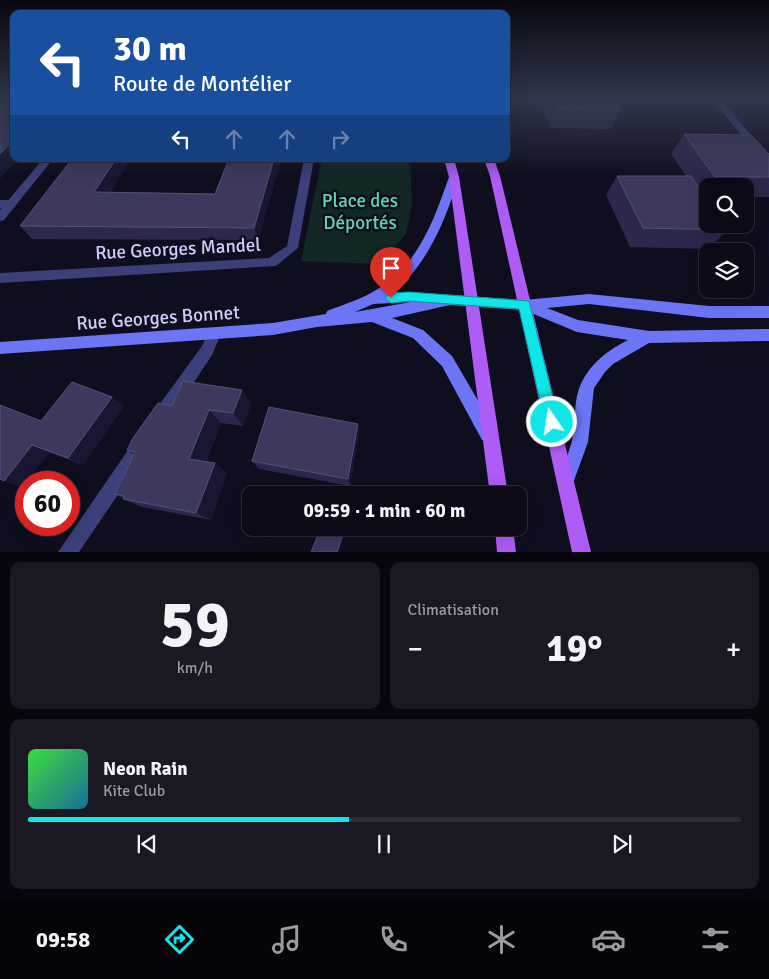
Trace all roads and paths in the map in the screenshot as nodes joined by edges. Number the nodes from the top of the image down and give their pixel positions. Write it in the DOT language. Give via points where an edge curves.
graph roads {
  1 [pos="738,126"];
  2 [pos="45,162"];
  3 [pos="308,162"];
  4 [pos="450,162"];
  5 [pos="490,162"];
  6 [pos="769,162"];
  7 [pos="454,177"];
  8 [pos="5,204"];
  9 [pos="0,217"];
  10 [pos="0,278"];
  11 [pos="372,299"];
  12 [pos="446,301"];
  13 [pos="472,302"];
  14 [pos="524,305"];
  15 [pos="769,312"];
  16 [pos="372,316"];
  17 [pos="317,321"];
  18 [pos="214,334"];
  19 [pos="769,335"];
  20 [pos="649,337"];
  21 [pos="0,348"];
  22 [pos="492,442"];
  23 [pos="566,480"];
  24 [pos="499,486"];
  25 [pos="505,536"];
  26 [pos="67,552"];
  27 [pos="507,552"];
  28 [pos="582,552"];
  1 -- 6 [label="street"];
  2 -- 8 [label="street"];
  3 -- 10 [label="street, Rue Georges Mandel" via="292,248 272,263"];
  4 -- 7 [label="main road"];
  5 -- 14 [label="main road"];
  7 -- 11 [label="street, Rue Georges Bonnet" via="429,244 414,266"];
  7 -- 13 [label="main road"];
  8 -- 9 [label="street"];
  11 -- 12 [label="street, Rue Georges Bonnet" via="409,297"];
  11 -- 17 [label="street, Rue Georges Bonnet"];
  12 -- 13 [label="street, Rue Georges Bonnet"];
  12 -- 16 [label="street, Rue Georges Bonnet"];
  13 -- 14 [label="street, Rue Georges Bonnet"];
  13 -- 22 [label="main road"];
  14 -- 15 [label="street" via="589,299 709,312"];
  14 -- 20 [label="street" via="577,326"];
  14 -- 23 [label="main road"];
  16 -- 17 [label="street, Rue Georges Bonnet"];
  16 -- 22 [label="street" via="418,334 447,361"];
  17 -- 18 [label="street, Rue Georges Bonnet"];
  18 -- 21 [label="street, Rue Georges Bonnet"];
  18 -- 26 [label="street" via="207,350"];
  19 -- 20 [label="street"];
  20 -- 23 [label="street" via="608,358 590,383 584,396 581,438"];
  22 -- 24 [label="main road"];
  23 -- 28 [label="main road"];
  25 -- 27 [label="main road"];
}
